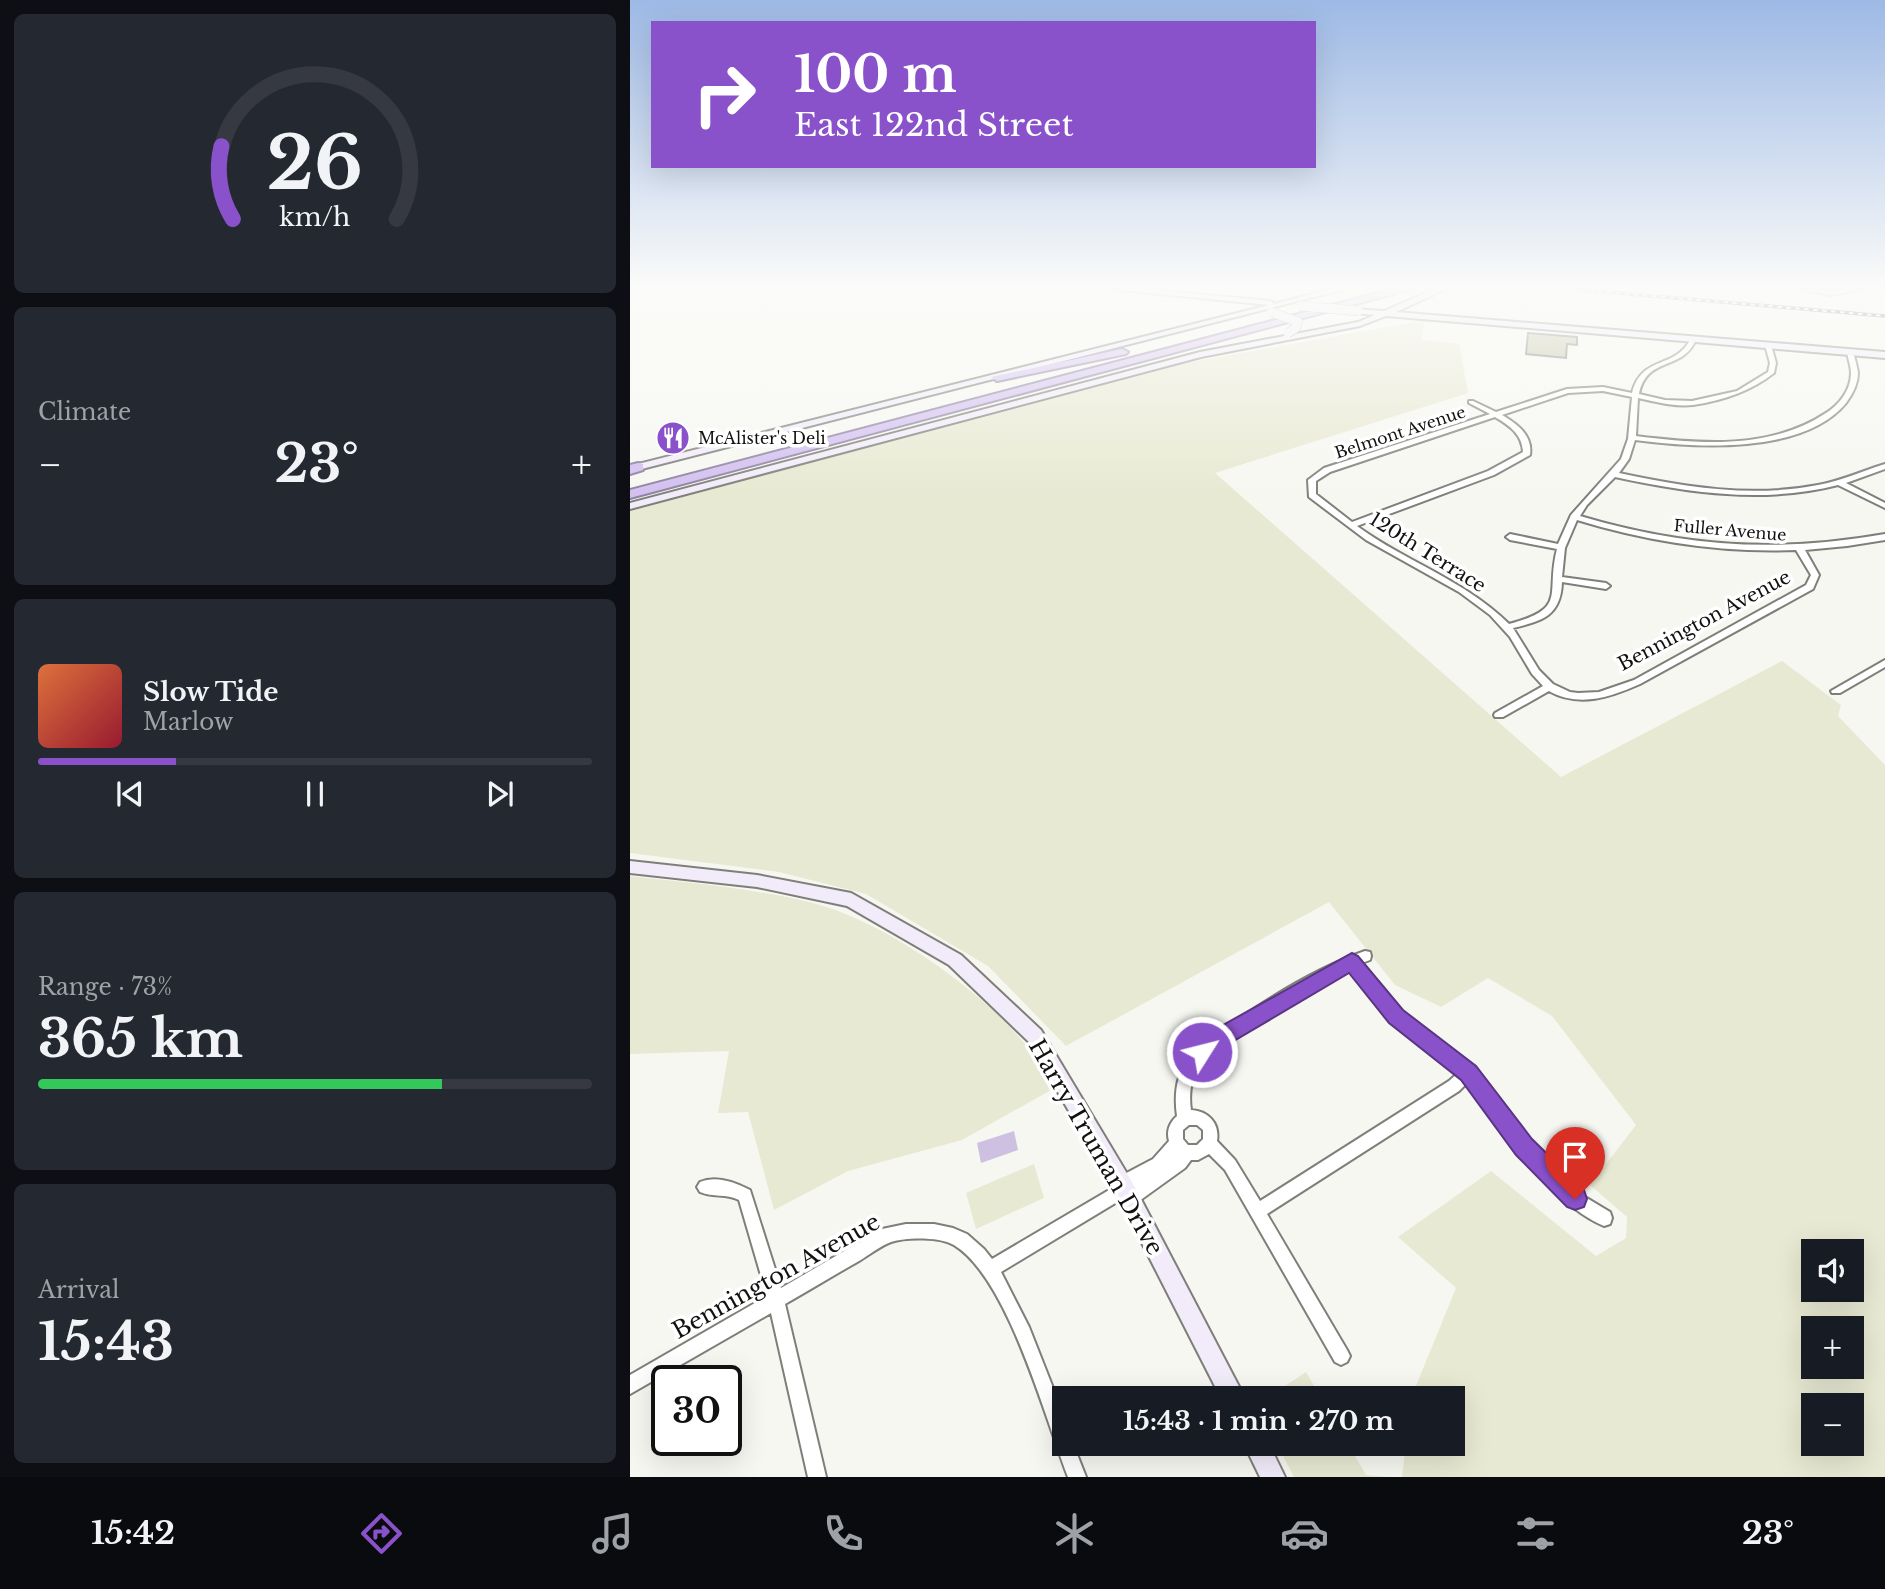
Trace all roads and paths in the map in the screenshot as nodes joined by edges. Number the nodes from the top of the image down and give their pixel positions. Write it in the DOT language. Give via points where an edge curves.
graph roads {
  1 [pos="1073,358"];
  2 [pos="1094,358"];
  3 [pos="1123,358"];
  4 [pos="1146,358"];
  5 [pos="1193,358"];
  6 [pos="1675,358"];
  7 [pos="1772,358"];
  8 [pos="1852,358"];
  9 [pos="997,377"];
  10 [pos="1637,396"];
  11 [pos="1471,402"];
  12 [pos="1494,415"];
  13 [pos="1633,438"];
  14 [pos="1885,466"];
  15 [pos="633,469"];
  16 [pos="1331,469"];
  17 [pos="1613,474"];
  18 [pos="1840,483"];
  19 [pos="630,485"];
  20 [pos="630,494"];
  21 [pos="630,506"];
  22 [pos="1885,506"];
  23 [pos="1574,517"];
  24 [pos="1352,525"];
  25 [pos="1510,537"];
  26 [pos="1885,537"];
  27 [pos="1562,547"];
  28 [pos="1800,549"];
  29 [pos="1558,579"];
  30 [pos="1606,586"];
  31 [pos="1507,627"];
  32 [pos="1885,663"];
  33 [pos="1548,687"];
  34 [pos="1836,691"];
  35 [pos="1499,715"];
  36 [pos="630,867"];
  37 [pos="1468,1073"];
  38 [pos="1185,1119"];
  39 [pos="1209,1143"];
  40 [pos="1182,1148"];
  41 [pos="705,1187"];
  42 [pos="1126,1190"];
  43 [pos="1258,1211"];
  44 [pos="1604,1218"];
  45 [pos="992,1269"];
  46 [pos="776,1300"];
  47 [pos="1341,1356"];
  48 [pos="630,1385"];
  49 [pos="1227,1386"];
  50 [pos="1052,1412"];
  51 [pos="1069,1456"];
  52 [pos="1262,1456"];
  53 [pos="817,1477"];
  54 [pos="1077,1477"];
  55 [pos="1273,1477"];
  1 -- 9 [label="street"];
  2 -- 9 [label="highway"];
  3 -- 19 [label="highway"];
  4 -- 20 [label="highway"];
  5 -- 21 [label="street"];
  6 -- 10 [label="street" via="1643,374"];
  7 -- 10 [label="street, Belmont Avenue" via="1771,373 1739,392 1692,403"];
  8 -- 13 [label="street" via="1857,369 1853,391 1838,409 1809,426 1768,439 1731,443"];
  9 -- 15 [label="street"];
  10 -- 12 [label="street, Belmont Avenue" via="1575,389"];
  10 -- 13 [label="street"];
  11 -- 12 [label="street"];
  12 -- 16 [label="street, Belmont Avenue"];
  12 -- 24 [label="street" via="1524,434 1527,453 1491,473"];
  13 -- 17 [label="street" via="1626,459"];
  14 -- 18 [label="street"];
  16 -- 24 [label="street, 120th Terrace" via="1317,475 1312,495"];
  17 -- 18 [label="street" via="1730,493 1790,492"];
  17 -- 23 [label="street"];
  18 -- 22 [label="street"];
  23 -- 27 [label="street"];
  23 -- 28 [label="street, Fuller Avenue" via="1683,541"];
  24 -- 31 [label="street, 120th Terrace" via="1375,543 1444,580"];
  25 -- 27 [label="street"];
  26 -- 28 [label="street, Fuller Avenue"];
  27 -- 29 [label="street"];
  28 -- 33 [label="street, Bennington Avenue" via="1815,575 1810,587 1637,682 1618,690 1576,696"];
  29 -- 30 [label="street"];
  29 -- 31 [label="street" via="1556,598 1548,611"];
  31 -- 33 [label="street, 120th Terrace"];
  32 -- 34 [label="street"];
  33 -- 35 [label="street"];
  36 -- 42 [label="street, Harry Truman Drive" via="757,881 851,900 955,960 1035,1036"];
  37 -- 38 [label="street" via="1396,1016 1358,959 1202,1052 1182,1092"];
  37 -- 43 [label="street"];
  37 -- 44 [label="street" via="1544,1170"];
  38 -- 39 [label="street" via="1206,1122 1211,1132"];
  38 -- 40 [label="street" via="1177,1127"];
  39 -- 40 [label="street" via="1198,1152"];
  39 -- 43 [label="street" via="1230,1165"];
  40 -- 42 [label="street" via="1174,1168"];
  41 -- 46 [label="street" via="732,1188 745,1195"];
  42 -- 45 [label="street"];
  42 -- 49 [label="street, Harry Truman Drive"];
  43 -- 47 [label="street"];
  45 -- 46 [label="street, Bennington Avenue" via="960,1239 918,1229 888,1235"];
  45 -- 50 [label="street, Bennington Avenue"];
  46 -- 48 [label="street, Bennington Avenue"];
  46 -- 53 [label="street"];
  51 -- 54 [label="street, Bennington Avenue"];
  52 -- 55 [label="street"];
}
